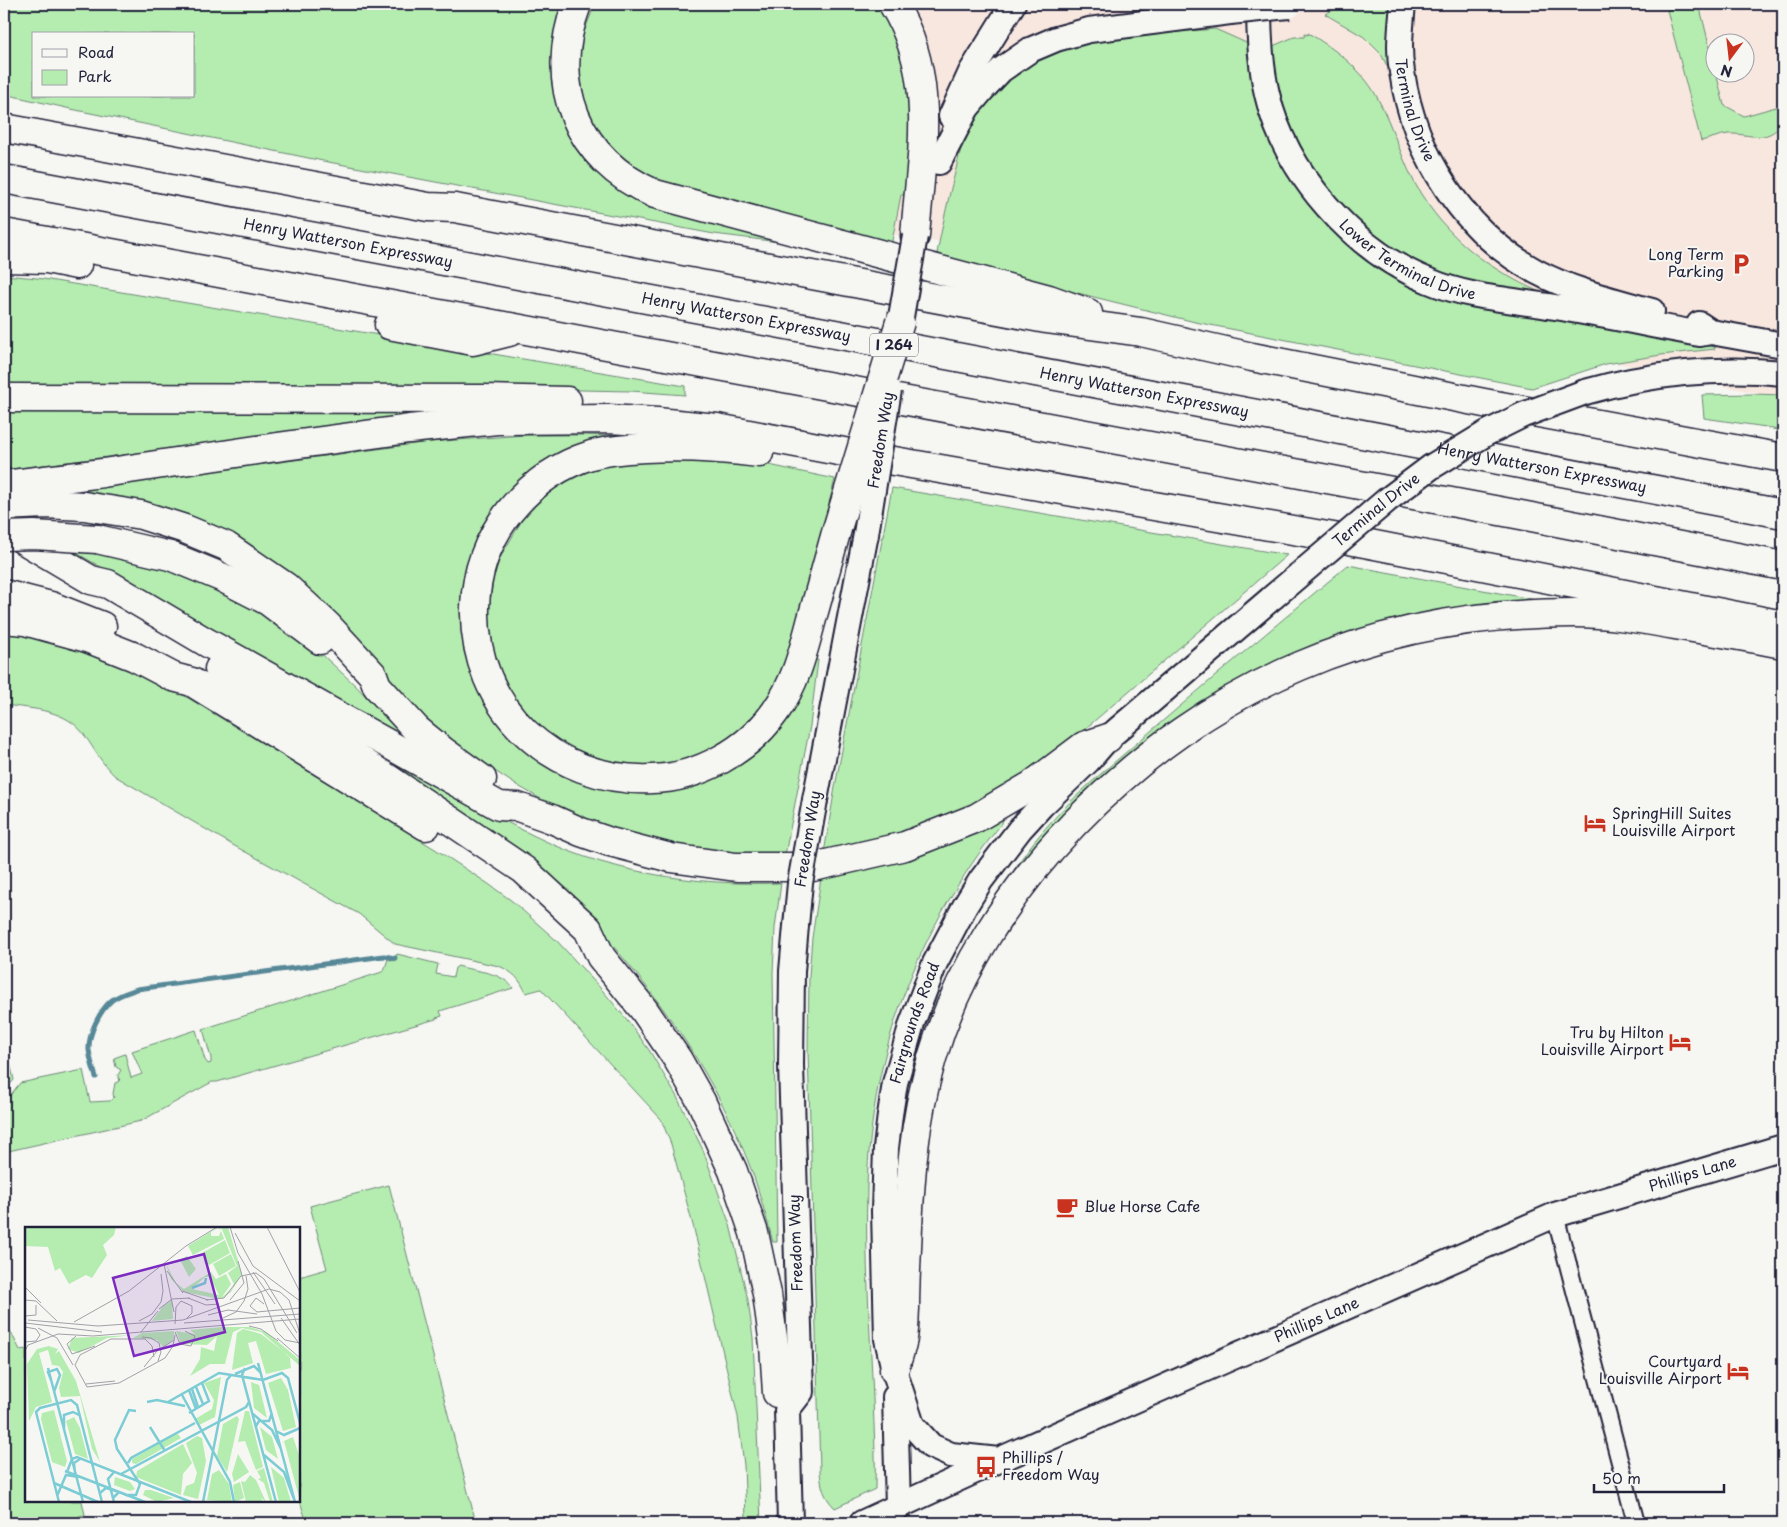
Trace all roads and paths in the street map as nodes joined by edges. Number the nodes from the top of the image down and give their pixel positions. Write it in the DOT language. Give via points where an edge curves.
graph roads {
  1 [pos="577,4"];
  2 [pos="893,4"];
  3 [pos="1013,4"];
  4 [pos="1259,4"];
  5 [pos="1403,4"];
  6 [pos="1293,5"];
  7 [pos="4,111"];
  8 [pos="4,128"];
  9 [pos="939,162"];
  10 [pos="4,179"];
  11 [pos="455,208"];
  12 [pos="4,233"];
  13 [pos="914,236"];
  14 [pos="4,258"];
  15 [pos="900,322"];
  16 [pos="519,330"];
  17 [pos="1142,332"];
  18 [pos="1711,332"];
  19 [pos="1783,345"];
  20 [pos="1783,373"];
  21 [pos="4,398"];
  22 [pos="797,443"];
  23 [pos="865,456"];
  24 [pos="1783,458"];
  25 [pos="5,506"];
  26 [pos="1783,514"];
  27 [pos="4,536"];
  28 [pos="1783,566"];
  29 [pos="91,580"];
  30 [pos="4,594"];
  31 [pos="4,619"];
  32 [pos="1783,625"];
  33 [pos="1783,644"];
  34 [pos="192,682"];
  35 [pos="377,686"];
  36 [pos="1108,738"];
  37 [pos="518,807"];
  38 [pos="601,956"];
  39 [pos="1783,1147"];
  40 [pos="1555,1215"];
  41 [pos="894,1370"];
  42 [pos="782,1401"];
  43 [pos="999,1460"];
  44 [pos="899,1515"];
  45 [pos="790,1523"];
  46 [pos="862,1523"];
  47 [pos="1636,1523"];
  1 -- 17 [label="highway" via="566,38 564,58 575,116 596,152 609,166 639,187 655,194 1049,299"];
  2 -- 13 [label="highway" via="908,31 916,56 924,101"];
  3 -- 9 [label="main road" via="980,56 958,99 946,126"];
  4 -- 18 [label="main road, Lower Terminal Drive" via="1262,68 1281,136 1294,161 1329,209 1381,254 1431,282 1478,296 1700,334"];
  5 -- 18 [label="main road, Terminal Drive" via="1400,39 1408,102 1429,160 1465,213 1486,235 1538,272 1580,291 1701,324"];
  6 -- 9 [label="main road, bridge" via="1089,30 1030,50 1001,70 967,108"];
  7 -- 11 [label="highway" via="47,122 430,194"];
  8 -- 11 [label="highway" via="428,207"];
  9 -- 13 [label="main road, Freedom Way"];
  10 -- 26 [label="highway, Henry Watterson Expressway / I 264"];
  11 -- 17 [label="highway" via="1046,319"];
  12 -- 16 [label="highway"];
  13 -- 15 [label="main road, Freedom Way, bridge"];
  14 -- 16 [label="highway" via="46,259 473,341"];
  15 -- 23 [label="highway, bridge" via="837,529 801,658 788,691 774,713 740,747 702,768 670,778 618,778 593,773 550,753 517,725 500,703 481,661 476,640 476,593 484,555 503,520 518,501 549,475 591,455 617,449 710,447 824,462"];
  15 -- 42 [label="main road, Freedom Way, bridge" via="866,534 800,883 792,971 791,1055 801,1392"];
  16 -- 28 [label="highway"];
  17 -- 24 [label="highway" via="1474,401"];
  18 -- 19 [label="main road, Terminal Drive"];
  20 -- 36 [label="main road, Terminal Drive, bridge" via="1746,371 1630,381 1585,392 1523,415 1487,433 1431,467 1373,512"];
  21 -- 22 [label="highway" via="602,402 655,407"];
  22 -- 23 [label="highway"];
  22 -- 25 [label="highway" via="717,428 657,422 497,420 409,429 103,473"];
  23 -- 32 [label="highway" via="1339,538"];
  25 -- 29 [label="highway"];
  25 -- 35 [label="highway" via="84,506 140,515 226,546 293,594 327,625 373,675"];
  27 -- 35 [label="highway, bridge" via="97,539 170,556 268,601 323,642 364,681"];
  29 -- 37 [label="highway" via="108,584 499,806"];
  29 -- 38 [label="highway" via="102,594 314,729 524,870 588,929"];
  30 -- 34 [label="highway" via="88,619 184,671"];
  31 -- 34 [label="highway" via="87,638 135,657 173,677"];
  33 -- 41 [label="highway" via="1632,618 1576,613 1451,622 1367,642 1298,666 1223,705 1160,748 1090,806 1014,894 978,951 946,1019 932,1057 914,1140 903,1340"];
  34 -- 38 [label="highway" via="460,847 531,898 578,941"];
  35 -- 37 [label="highway" via="416,729 468,770 507,794"];
  36 -- 37 [label="highway" via="1084,746 1032,785 976,818 905,846 813,867 736,867 671,858 610,842"];
  36 -- 41 [label="main road, Fairgrounds Road" via="1020,829 981,880 946,942 912,1023 895,1083 885,1178 887,1339"];
  38 -- 42 [label="highway" via="678,1060 733,1171 754,1233 767,1294"];
  39 -- 40 [label="main road, Phillips Lane"];
  40 -- 43 [label="main road, Phillips Lane"];
  40 -- 47 [label="street"];
  41 -- 43 [label="main road" via="912,1425 931,1446 951,1455"];
  41 -- 44 [label="main road"];
  42 -- 45 [label="main road"];
  43 -- 44 [label="main road, Phillips Lane"];
  44 -- 46 [label="main road, Phillips Lane"];
}
